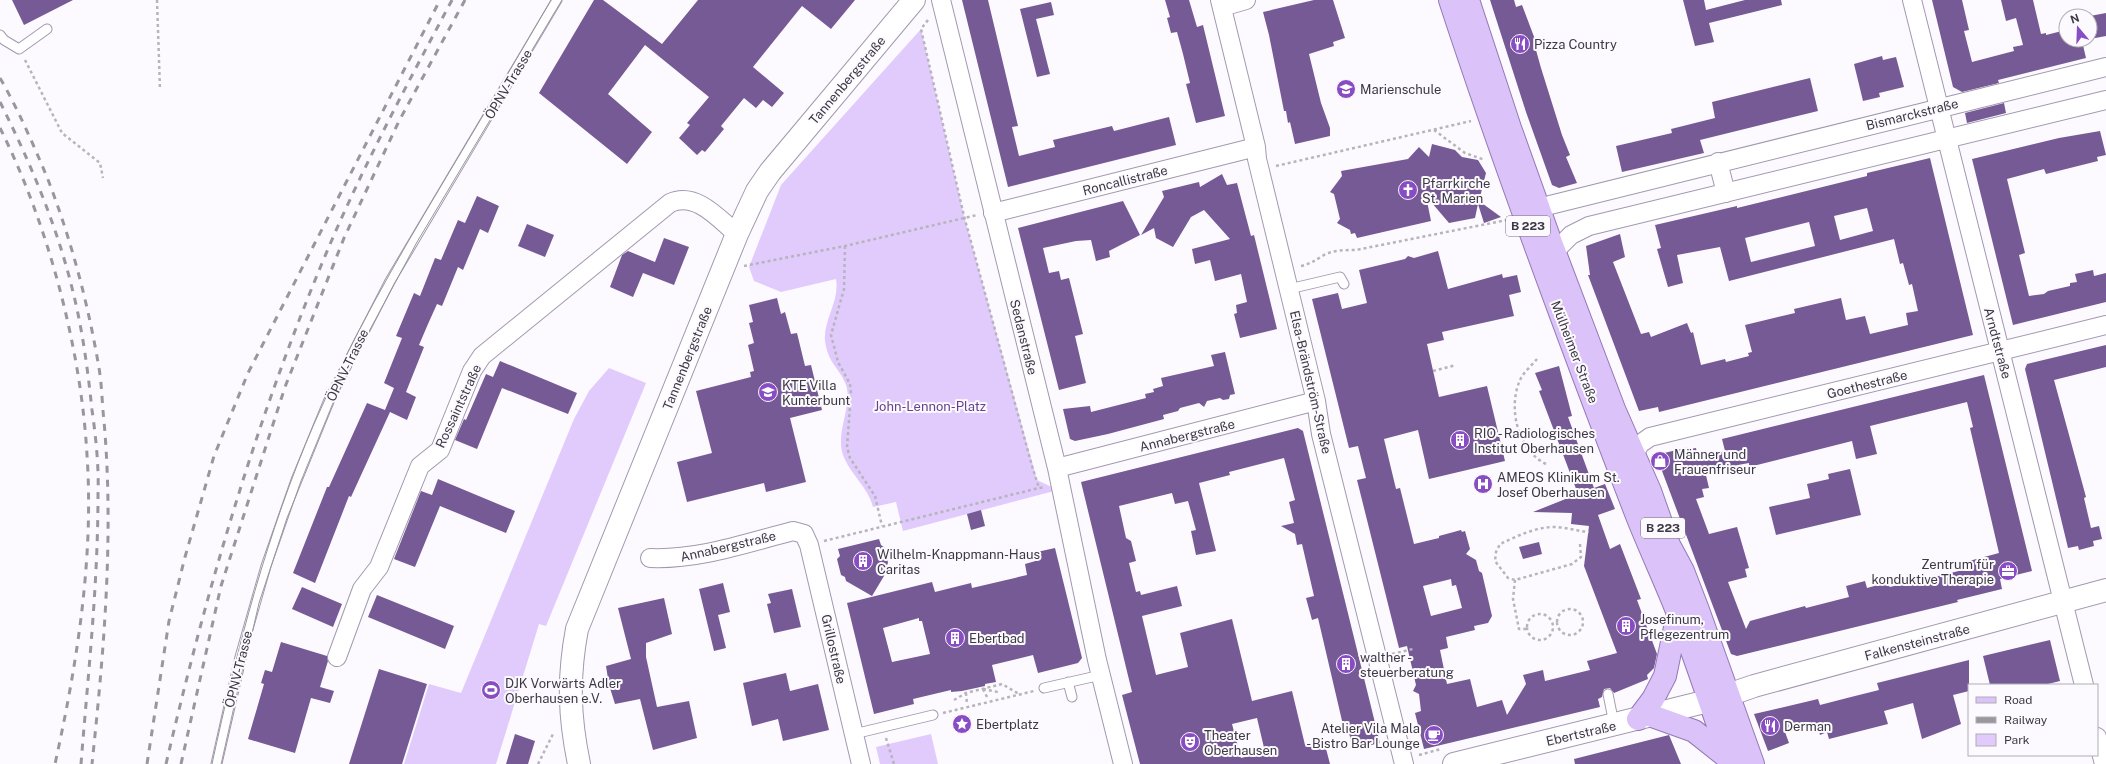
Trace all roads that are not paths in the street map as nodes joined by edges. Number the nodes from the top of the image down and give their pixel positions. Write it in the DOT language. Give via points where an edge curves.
graph roads {
  1 [pos="557,0"];
  2 [pos="914,0"];
  3 [pos="1246,0"];
  4 [pos="1450,0"];
  5 [pos="1468,0"];
  6 [pos="1912,0"];
  7 [pos="942,1"];
  8 [pos="1221,4"];
  9 [pos="47,29"];
  10 [pos="0,35"];
  11 [pos="2106,66"];
  12 [pos="2106,100"];
  13 [pos="1939,108"];
  14 [pos="1947,140"];
  15 [pos="1256,147"];
  16 [pos="1718,162"];
  17 [pos="1726,193"];
  18 [pos="1531,211"];
  19 [pos="993,213"];
  20 [pos="737,234"];
  21 [pos="1554,252"];
  22 [pos="1344,284"];
  23 [pos="1289,289"];
  24 [pos="2106,325"];
  25 [pos="2000,350"];
  26 [pos="1316,401"];
  27 [pos="1634,454"];
  28 [pos="1059,476"];
  29 [pos="806,540"];
  30 [pos="650,558"];
  31 [pos="2106,590"];
  32 [pos="2063,600"];
  33 [pos="1678,612"];
  34 [pos="337,657"];
  35 [pos="1101,675"];
  36 [pos="1068,682"];
  37 [pos="2084,684"];
  38 [pos="1044,688"];
  39 [pos="1608,694"];
  40 [pos="1072,697"];
  41 [pos="1718,698"];
  42 [pos="933,715"];
  43 [pos="1645,718"];
  44 [pos="1614,725"];
  45 [pos="854,734"];
  46 [pos="2098,741"];
  47 [pos="1731,762"];
  48 [pos="216,764"];
  49 [pos="579,764"];
  50 [pos="861,764"];
  51 [pos="1123,764"];
  52 [pos="1404,764"];
  53 [pos="1454,764"];
  54 [pos="1753,764"];
  55 [pos="2104,764"];
  1 -- 48 [label="lane, ÖPNV-Trasse" via="390,282 328,402 296,480 266,566 240,657"];
  2 -- 20 [label="street, Tannenbergstraße" via="770,172 757,191"];
  3 -- 8 [label="street"];
  4 -- 18 [label="main road, Mülheimer Straße / B 223" via="1506,163"];
  5 -- 18 [label="main road, Mülheimer Straße / B 223" via="1494,80"];
  6 -- 13 [label="street, Arndtstraße"];
  7 -- 19 [label="street, Sedanstraße"];
  8 -- 15 [label="street, Elsa-Brändström-Straße"];
  9 -- 10 [label="lane" via="19,49"];
  11 -- 13 [label="street, Bismarckstraße"];
  12 -- 14 [label="street"];
  13 -- 14 [label="street, Arndtstraße"];
  13 -- 16 [label="street, Bismarckstraße"];
  14 -- 17 [label="street"];
  14 -- 25 [label="street, Arndtstraße"];
  15 -- 19 [label="street, Roncallistraße"];
  15 -- 23 [label="street, Elsa-Brändström-Straße"];
  16 -- 17 [label="street"];
  16 -- 18 [label="street, Bismarckstraße"];
  17 -- 21 [label="street" via="1582,228"];
  18 -- 21 [label="main road, Mülheimer Straße / B 223"];
  18 -- 33 [label="main road, Mülheimer Straße / B 223" via="1638,518"];
  19 -- 28 [label="street, Sedanstraße"];
  20 -- 34 [label="street, Rossaintstraße" via="695,202 680,200 670,203 482,356 472,371 440,450 420,466 379,567 362,589"];
  20 -- 49 [label="street, Tannenbergstraße" via="577,629 570,701"];
  21 -- 27 [label="main road, Mülheimer Straße / B 223"];
  22 -- 23 [label="lane" via="1340,277"];
  23 -- 26 [label="street, Elsa-Brändström-Straße"];
  24 -- 25 [label="street, Goethestraße"];
  25 -- 27 [label="street, Goethestraße" via="1650,437 1640,444"];
  25 -- 32 [label="street, Arndtstraße"];
  26 -- 28 [label="street, Annabergstraße"];
  26 -- 52 [label="street, Elsa-Brändström-Straße" via="1321,434"];
  27 -- 41 [label="main road, Mülheimer Straße / B 223" via="1718,661"];
  28 -- 35 [label="street, Sedanstraße"];
  29 -- 30 [label="street, Annabergstraße" via="793,531 693,557"];
  29 -- 45 [label="street, Grillostraße"];
  31 -- 32 [label="street, Falkensteinstraße"];
  32 -- 37 [label="street, Arndtstraße"];
  32 -- 41 [label="street, Falkensteinstraße" via="1972,628 1754,686"];
  33 -- 41 [label="main road, Mülheimer Straße / B 223" via="1699,668"];
  33 -- 43 [label="main road" via="1665,676"];
  35 -- 36 [label="lane"];
  35 -- 51 [label="street, Sedanstraße"];
  36 -- 38 [label="lane"];
  36 -- 40 [label="lane"];
  39 -- 44 [label="lane"];
  41 -- 43 [label="street, Ebertstraße"];
  41 -- 47 [label="main road, Mülheimer Straße / B 223"];
  41 -- 54 [label="main road, Mülheimer Straße / B 223"];
  42 -- 45 [label="lane"];
  43 -- 44 [label="street, Ebertstraße"];
  43 -- 47 [label="main road" via="1694,731"];
  44 -- 53 [label="street, Ebertstraße"];
  45 -- 50 [label="street, Grillostraße"];
  46 -- 55 [label="street"];
}
